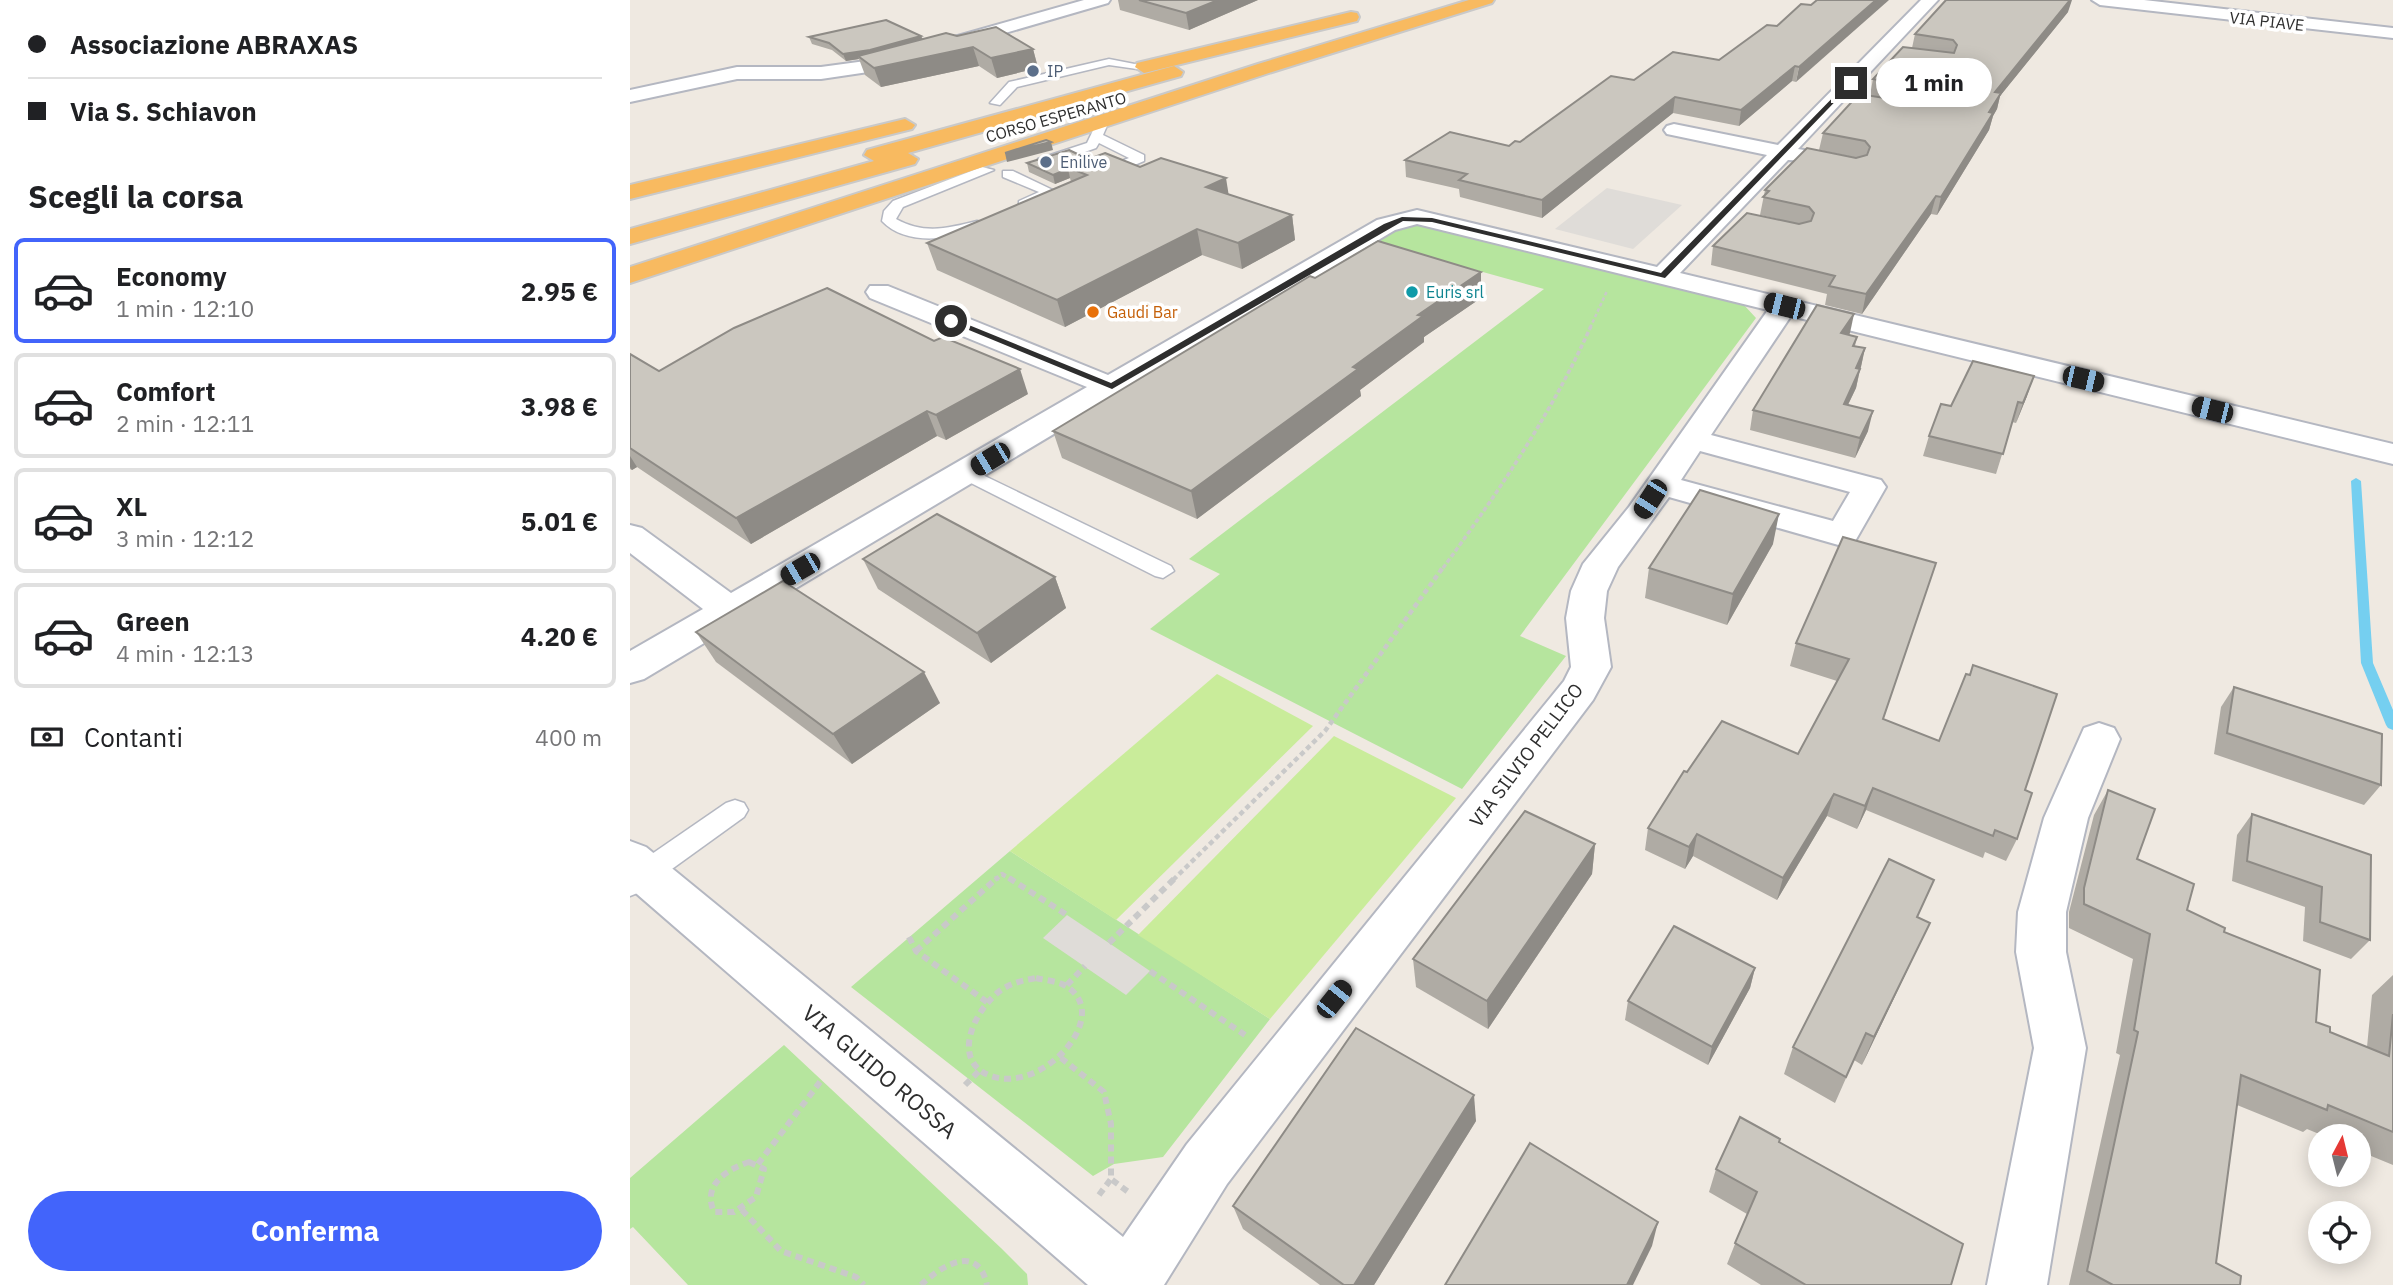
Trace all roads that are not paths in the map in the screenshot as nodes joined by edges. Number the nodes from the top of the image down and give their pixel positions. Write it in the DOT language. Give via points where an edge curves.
graph roads {
  1 [pos="1102,0"];
  2 [pos="1484,0"];
  3 [pos="1930,0"];
  4 [pos="2100,0"];
  5 [pos="1420,1"];
  6 [pos="1368,13"];
  7 [pos="2393,33"];
  8 [pos="1881,52"];
  9 [pos="1904,56"];
  10 [pos="630,96"];
  11 [pos="1835,98"];
  12 [pos="1860,102"];
  13 [pos="1100,129"];
  14 [pos="1674,130"];
  15 [pos="1781,151"];
  16 [pos="1828,161"];
  17 [pos="976,168"];
  18 [pos="1008,174"];
  19 [pos="1091,179"];
  20 [pos="1067,189"];
  21 [pos="630,192"];
  22 [pos="1050,192"];
  23 [pos="1010,211"];
  24 [pos="1720,216"];
  25 [pos="989,220"];
  26 [pos="630,222"];
  27 [pos="1745,222"];
  28 [pos="630,237"];
  29 [pos="630,275"];
  30 [pos="1663,276"];
  31 [pos="879,292"];
  32 [pos="1784,306"];
  33 [pos="1112,387"];
  34 [pos="1691,439"];
  35 [pos="2393,454"];
  36 [pos="966,473"];
  37 [pos="1660,484"];
  38 [pos="630,536"];
  39 [pos="1163,571"];
  40 [pos="729,610"];
  41 [pos="630,669"];
  42 [pos="2099,739"];
  43 [pos="735,810"];
  44 [pos="635,872"];
  45 [pos="1130,1284"];
  46 [pos="2017,1285"];
  1 -- 10 [label="street" via="875,65 821,72 737,73"];
  2 -- 13 [label="highway"];
  2 -- 28 [label="highway, CORSO ESPERANTO"];
  3 -- 8 [label="street"];
  4 -- 7 [label="street, VIA PIAVE"];
  5 -- 26 [label="highway, CORSO ESPERANTO"];
  6 -- 21 [label="highway"];
  8 -- 9 [label="street"];
  8 -- 11 [label="street"];
  11 -- 12 [label="street"];
  11 -- 15 [label="street"];
  13 -- 17 [label="highway"];
  13 -- 18 [label="lane" via="1092,145"];
  13 -- 19 [label="lane" via="1139,158"];
  14 -- 15 [label="street"];
  15 -- 16 [label="street"];
  15 -- 24 [label="street"];
  17 -- 18 [label="lane"];
  17 -- 25 [label="lane" via="898,204 889,221 928,235 956,233"];
  17 -- 29 [label="highway"];
  18 -- 22 [label="lane"];
  20 -- 22 [label="lane"];
  22 -- 23 [label="lane"];
  24 -- 27 [label="street"];
  24 -- 30 [label="street"];
  30 -- 32 [label="street"];
  30 -- 33 [label="street" via="1418,217 1402,219"];
  31 -- 33 [label="street"];
  32 -- 34 [label="street, VIA SILVIO PELLICO"];
  32 -- 35 [label="street"];
  33 -- 36 [label="street"];
  34 -- 37 [label="street, VIA SILVIO PELLICO"];
  34 -- 37 [label="street" via="1870,487 1842,535"];
  36 -- 39 [label="lane"];
  36 -- 40 [label="street"];
  37 -- 45 [label="street, VIA SILVIO PELLICO" via="1601,564 1589,591 1585,618 1591,667 1579,690 1207,1164"];
  38 -- 40 [label="street"];
  40 -- 41 [label="street"];
  42 -- 46 [label="street" via="2066,818 2042,912 2040,952 2060,1048"];
  43 -- 44 [label="lane"];
  44 -- 45 [label="street, VIA GUIDO ROSSA"];
}
